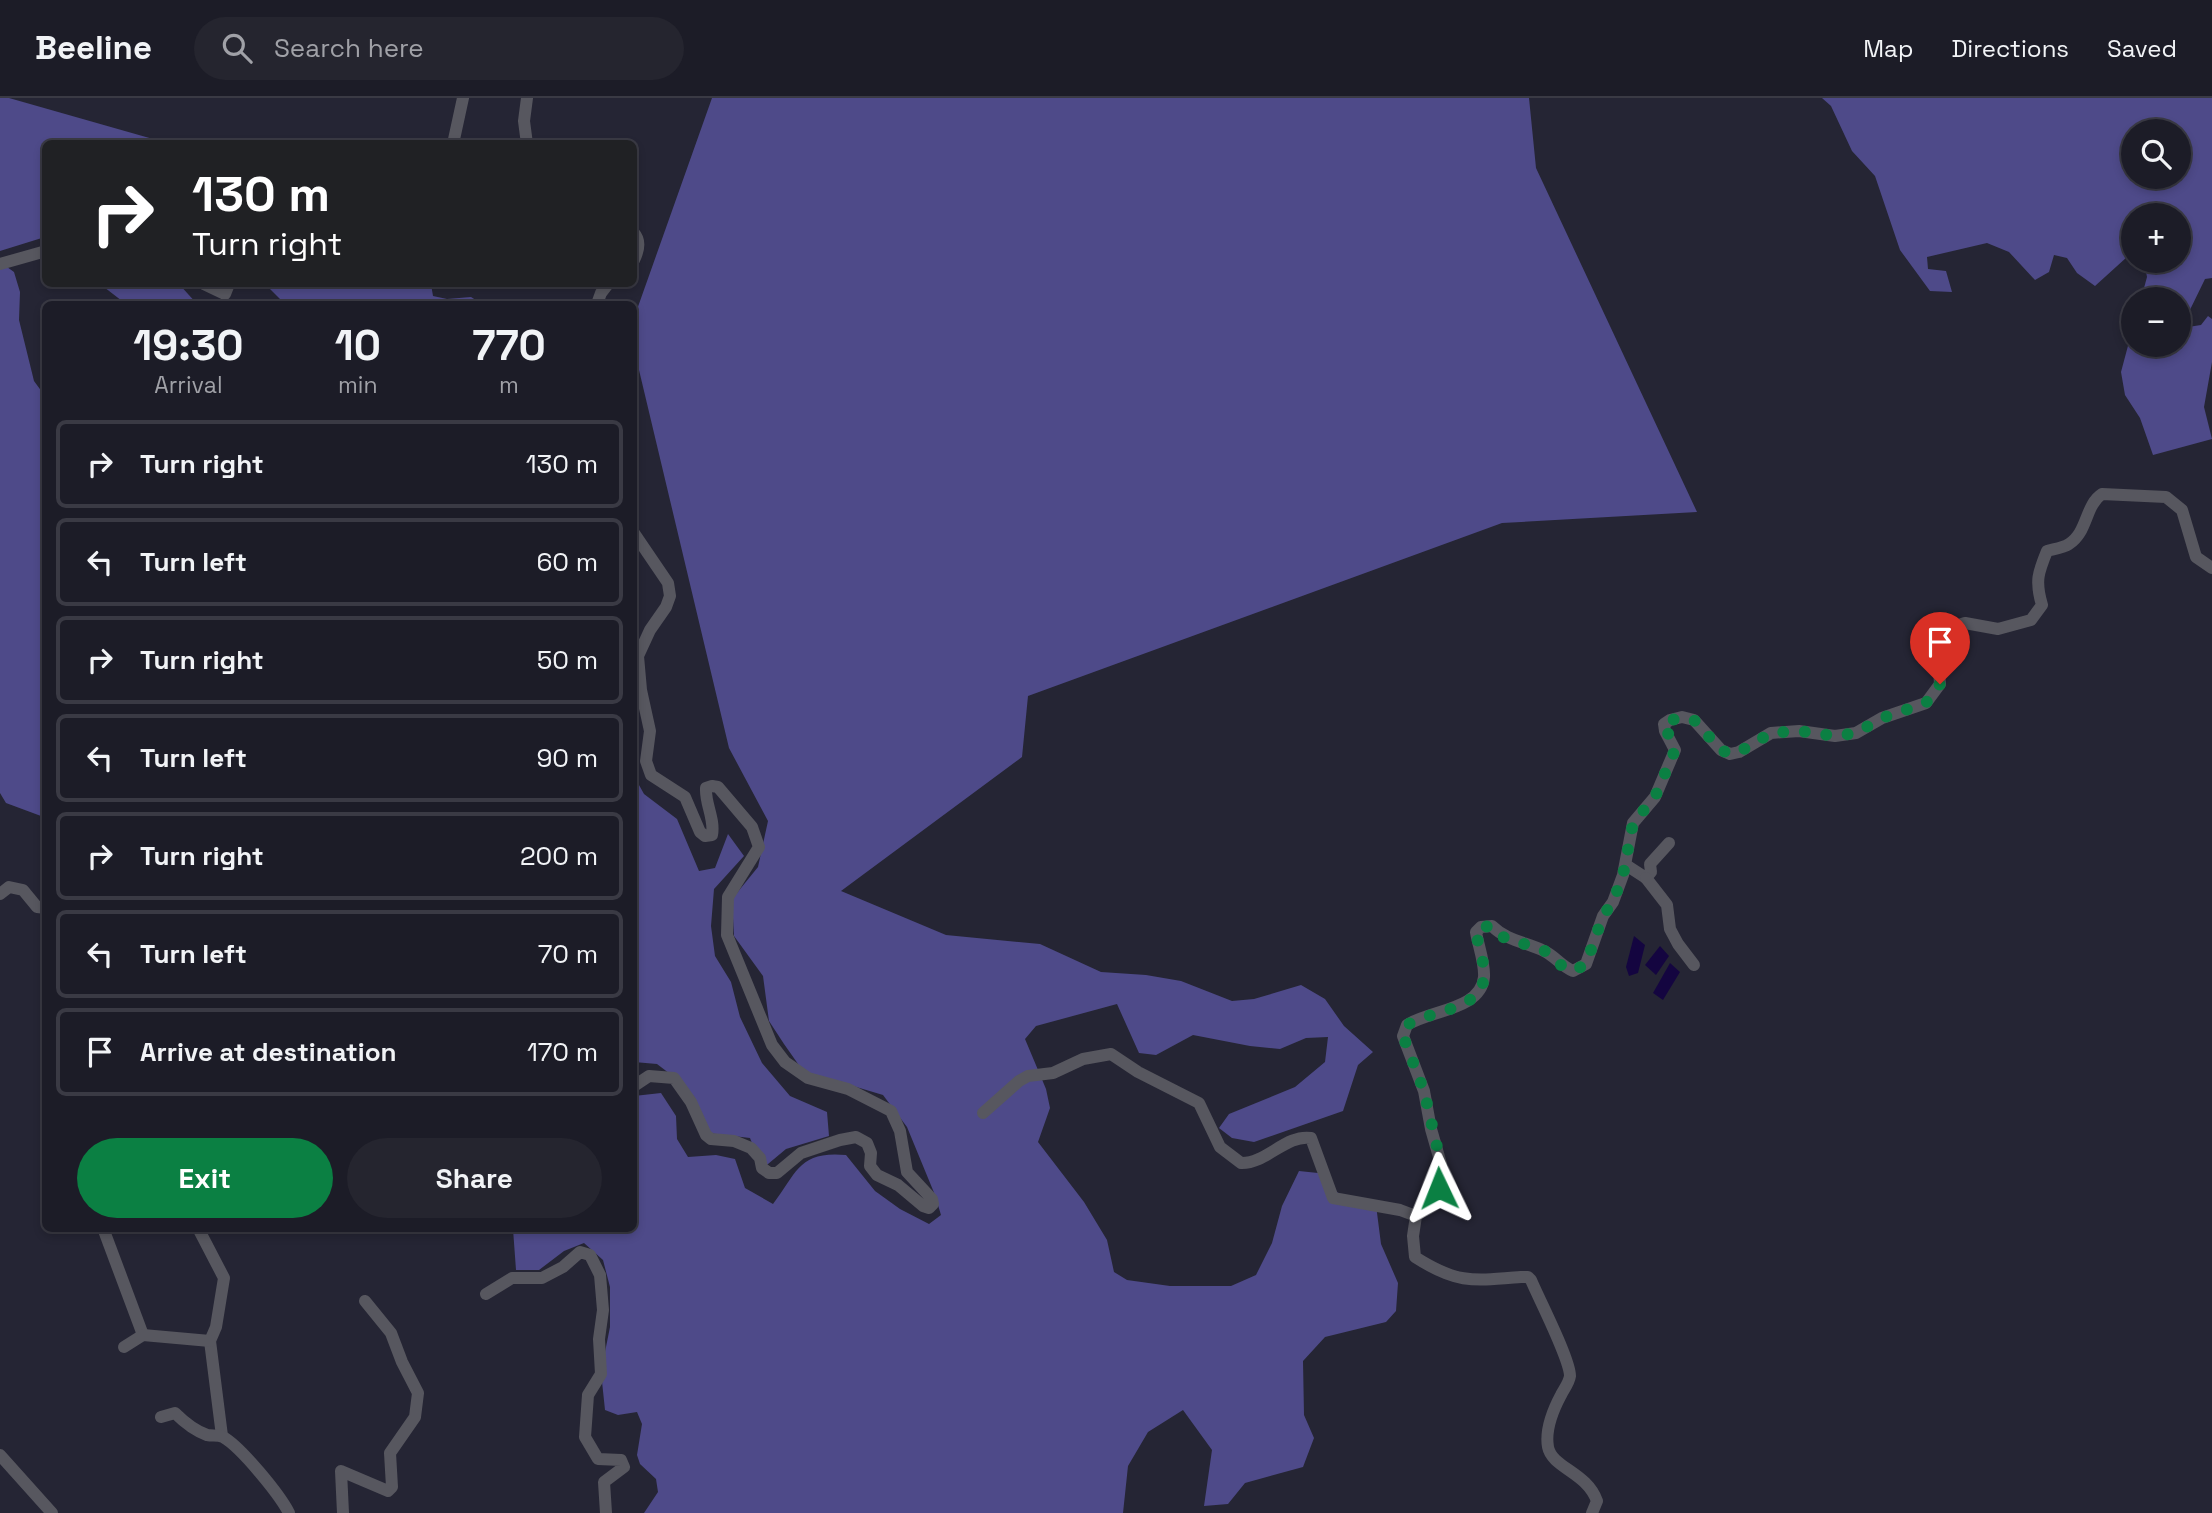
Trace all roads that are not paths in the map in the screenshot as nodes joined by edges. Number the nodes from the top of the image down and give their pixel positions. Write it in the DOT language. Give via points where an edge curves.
graph roads {
  1 [pos="463,98"];
  2 [pos="527,98"];
  3 [pos="454,140"];
  4 [pos="526,140"];
  5 [pos="42,252"];
  6 [pos="0,264"];
  7 [pos="210,287"];
  8 [pos="228,287"];
  9 [pos="637,537"];
  10 [pos="2212,568"];
  11 [pos="1668,843"];
  12 [pos="1626,865"];
  13 [pos="1646,878"];
  14 [pos="0,894"];
  15 [pos="42,908"];
  16 [pos="1694,965"];
  17 [pos="637,1084"];
  18 [pos="983,1113"];
  19 [pos="1416,1216"];
  20 [pos="104,1232"];
  21 [pos="200,1232"];
  22 [pos="486,1294"];
  23 [pos="365,1301"];
  24 [pos="143,1335"];
  25 [pos="210,1341"];
  26 [pos="124,1347"];
  27 [pos="161,1417"];
  28 [pos="222,1436"];
  29 [pos="0,1455"];
  30 [pos="52,1513"];
  31 [pos="289,1513"];
  32 [pos="342,1513"];
  33 [pos="607,1513"];
  34 [pos="1592,1513"];
  1 -- 3 [label="street"];
  2 -- 4 [label="street"];
  5 -- 6 [label="street"];
  7 -- 8 [label="street" via="225,294"];
  9 -- 17 [label="street" via="668,583 670,596 638,656 650,731 646,761 651,775 685,797 705,836 712,835 714,827 706,795 706,788 712,786 718,787 752,827 759,847 728,897 727,935 772,1045 785,1062 808,1078 848,1089 891,1111 900,1130 907,1172 933,1204 923,1206 877,1175 870,1166 867,1143 856,1138 801,1153 777,1173 769,1173 751,1148 706,1135 674,1078 649,1076"];
  10 -- 12 [label="street" via="2196,556 2182,510 2165,497 2102,494 2094,499 2087,520 2069,544 2047,551 2038,574 2042,605 2031,620 1998,629 1965,623 1946,629 1937,642 1940,684 1926,703 1882,718 1856,733 1771,733 1730,754 1694,720 1682,718 1664,724 1675,750 1655,797 1633,823"];
  11 -- 13 [label="street" via="1650,864"];
  12 -- 13 [label="street"];
  12 -- 19 [label="street" via="1586,964 1573,971 1545,951 1503,937 1492,926 1481,927 1476,932 1484,977 1477,993 1462,1006 1407,1025 1403,1036 1424,1091 1441,1164 1439,1188 1431,1204"];
  13 -- 16 [label="street" via="1667,905 1671,929"];
  14 -- 15 [label="street" via="9,887 23,890"];
  18 -- 19 [label="street" via="1028,1076 1053,1073 1083,1059 1111,1054 1199,1103 1220,1147 1241,1163 1253,1163 1288,1144 1311,1138 1333,1198"];
  19 -- 34 [label="street" via="1415,1257 1439,1272 1474,1281 1531,1280 1570,1378 1550,1421 1548,1445 1555,1461 1572,1470 1594,1492 1597,1501"];
  20 -- 24 [label="street"];
  21 -- 25 [label="street" via="224,1278"];
  22 -- 33 [label="street" via="512,1279 542,1278 580,1252 590,1255 600,1276 603,1310 601,1374 588,1395 585,1437 598,1459 621,1460 624,1467 604,1482"];
  23 -- 32 [label="street" via="391,1333 418,1393 415,1417 390,1453 392,1487 388,1491 341,1471"];
  24 -- 25 [label="street"];
  24 -- 26 [label="street"];
  25 -- 28 [label="street"];
  27 -- 28 [label="street" via="175,1413 206,1434"];
  28 -- 31 [label="street"];
  29 -- 30 [label="street"];
}
